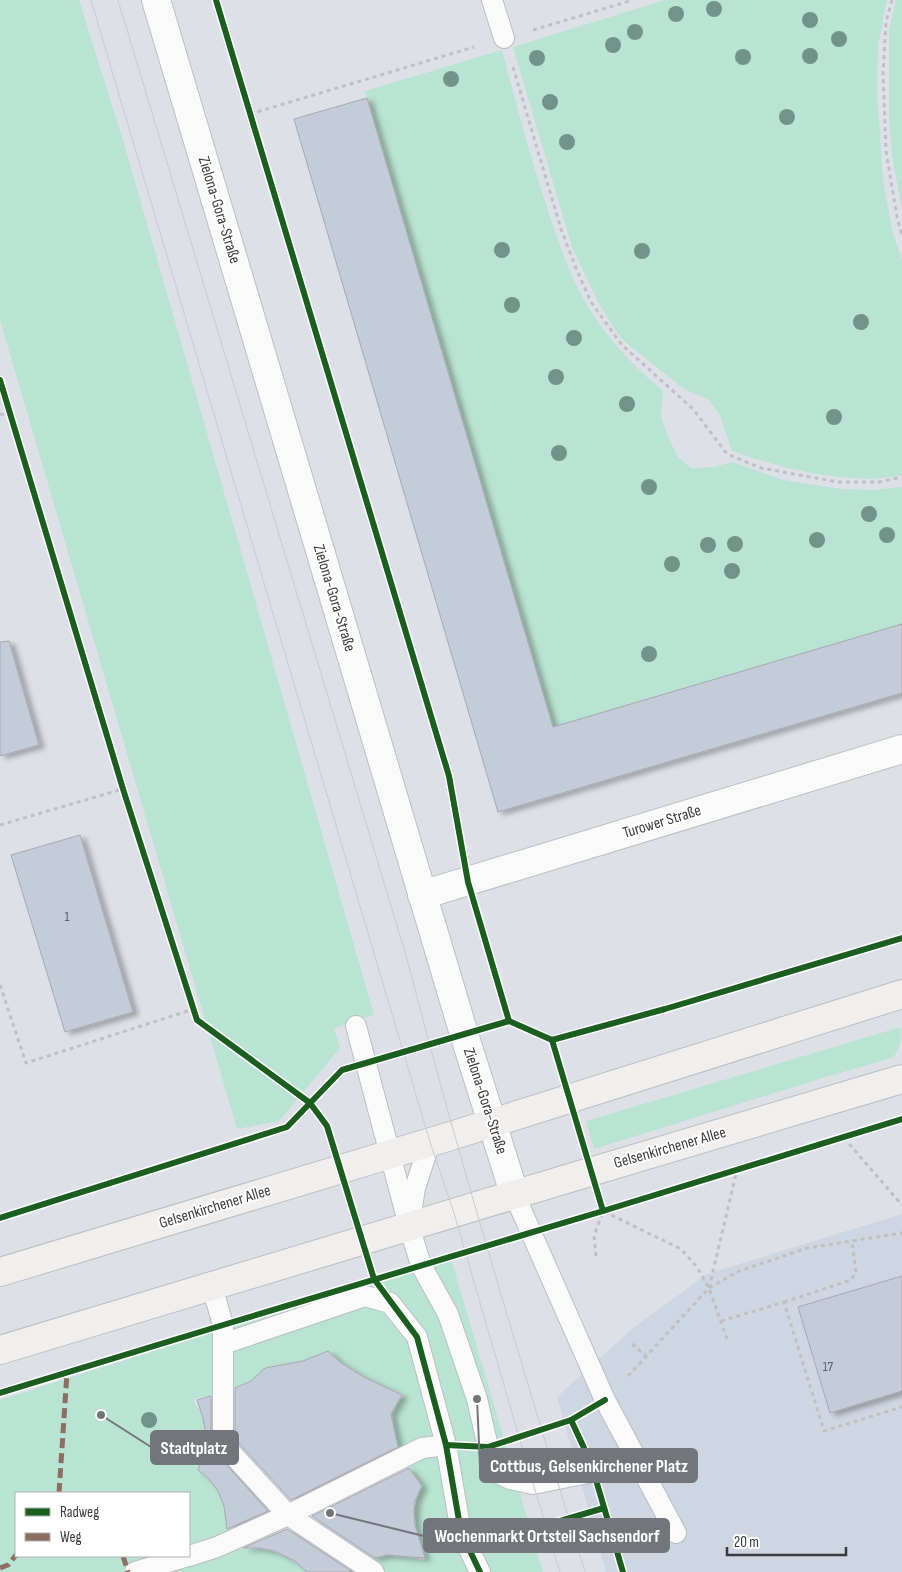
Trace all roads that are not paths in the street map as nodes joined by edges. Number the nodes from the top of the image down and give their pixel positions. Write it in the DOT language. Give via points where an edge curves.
graph roads {
  1 [pos="156,0"];
  2 [pos="492,0"];
  3 [pos="504,38"];
  4 [pos="902,749"];
  5 [pos="422,895"];
  6 [pos="902,994"];
  7 [pos="356,1026"];
  8 [pos="902,1079"];
  9 [pos="492,1122"];
  10 [pos="430,1142"];
  11 [pos="390,1154"];
  12 [pos="514,1196"];
  13 [pos="409,1226"];
  14 [pos="0,1272"];
  15 [pos="212,1286"];
  16 [pos="222,1344"];
  17 [pos="0,1350"];
  18 [pos="446,1445"];
  19 [pos="634,1456"];
  20 [pos="288,1515"];
  21 [pos="676,1532"];
  22 [pos="190,1555"];
  23 [pos="185,1557"];
  24 [pos="134,1572"];
  25 [pos="374,1572"];
  26 [pos="480,1572"];
  1 -- 5 [label="street, Zielona-Gora-Straße"];
  2 -- 3 [label="lane"];
  4 -- 5 [label="street, Turower Straße"];
  5 -- 9 [label="street, Zielona-Gora-Straße"];
  6 -- 9 [label="main road, Gelsenkirchener Allee"];
  7 -- 11 [label="lane"];
  8 -- 12 [label="main road, Gelsenkirchener Allee"];
  9 -- 10 [label="main road, Gelsenkirchener Allee"];
  9 -- 12 [label="street, Zielona-Gora-Straße"];
  10 -- 11 [label="main road, Gelsenkirchener Allee"];
  10 -- 13 [label="lane" via="415,1188"];
  11 -- 13 [label="lane"];
  11 -- 14 [label="main road, Gelsenkirchener Allee"];
  12 -- 13 [label="main road, Gelsenkirchener Allee"];
  12 -- 19 [label="lane" via="605,1400"];
  13 -- 15 [label="main road, Gelsenkirchener Allee"];
  13 -- 19 [label="lane" via="421,1265 448,1314 477,1399 496,1472 533,1484 594,1472"];
  15 -- 16 [label="lane" via="223,1324"];
  15 -- 17 [label="main road, Gelsenkirchener Allee"];
  16 -- 18 [label="lane" via="365,1296 390,1303 417,1337"];
  16 -- 20 [label="lane" via="222,1444"];
  18 -- 20 [label="lane" via="422,1448"];
  18 -- 26 [label="lane" via="461,1532"];
  19 -- 21 [label="lane"];
  20 -- 22 [label="lane" via="217,1547"];
  20 -- 25 [label="lane"];
  23 -- 24 [label="lane"];
}
